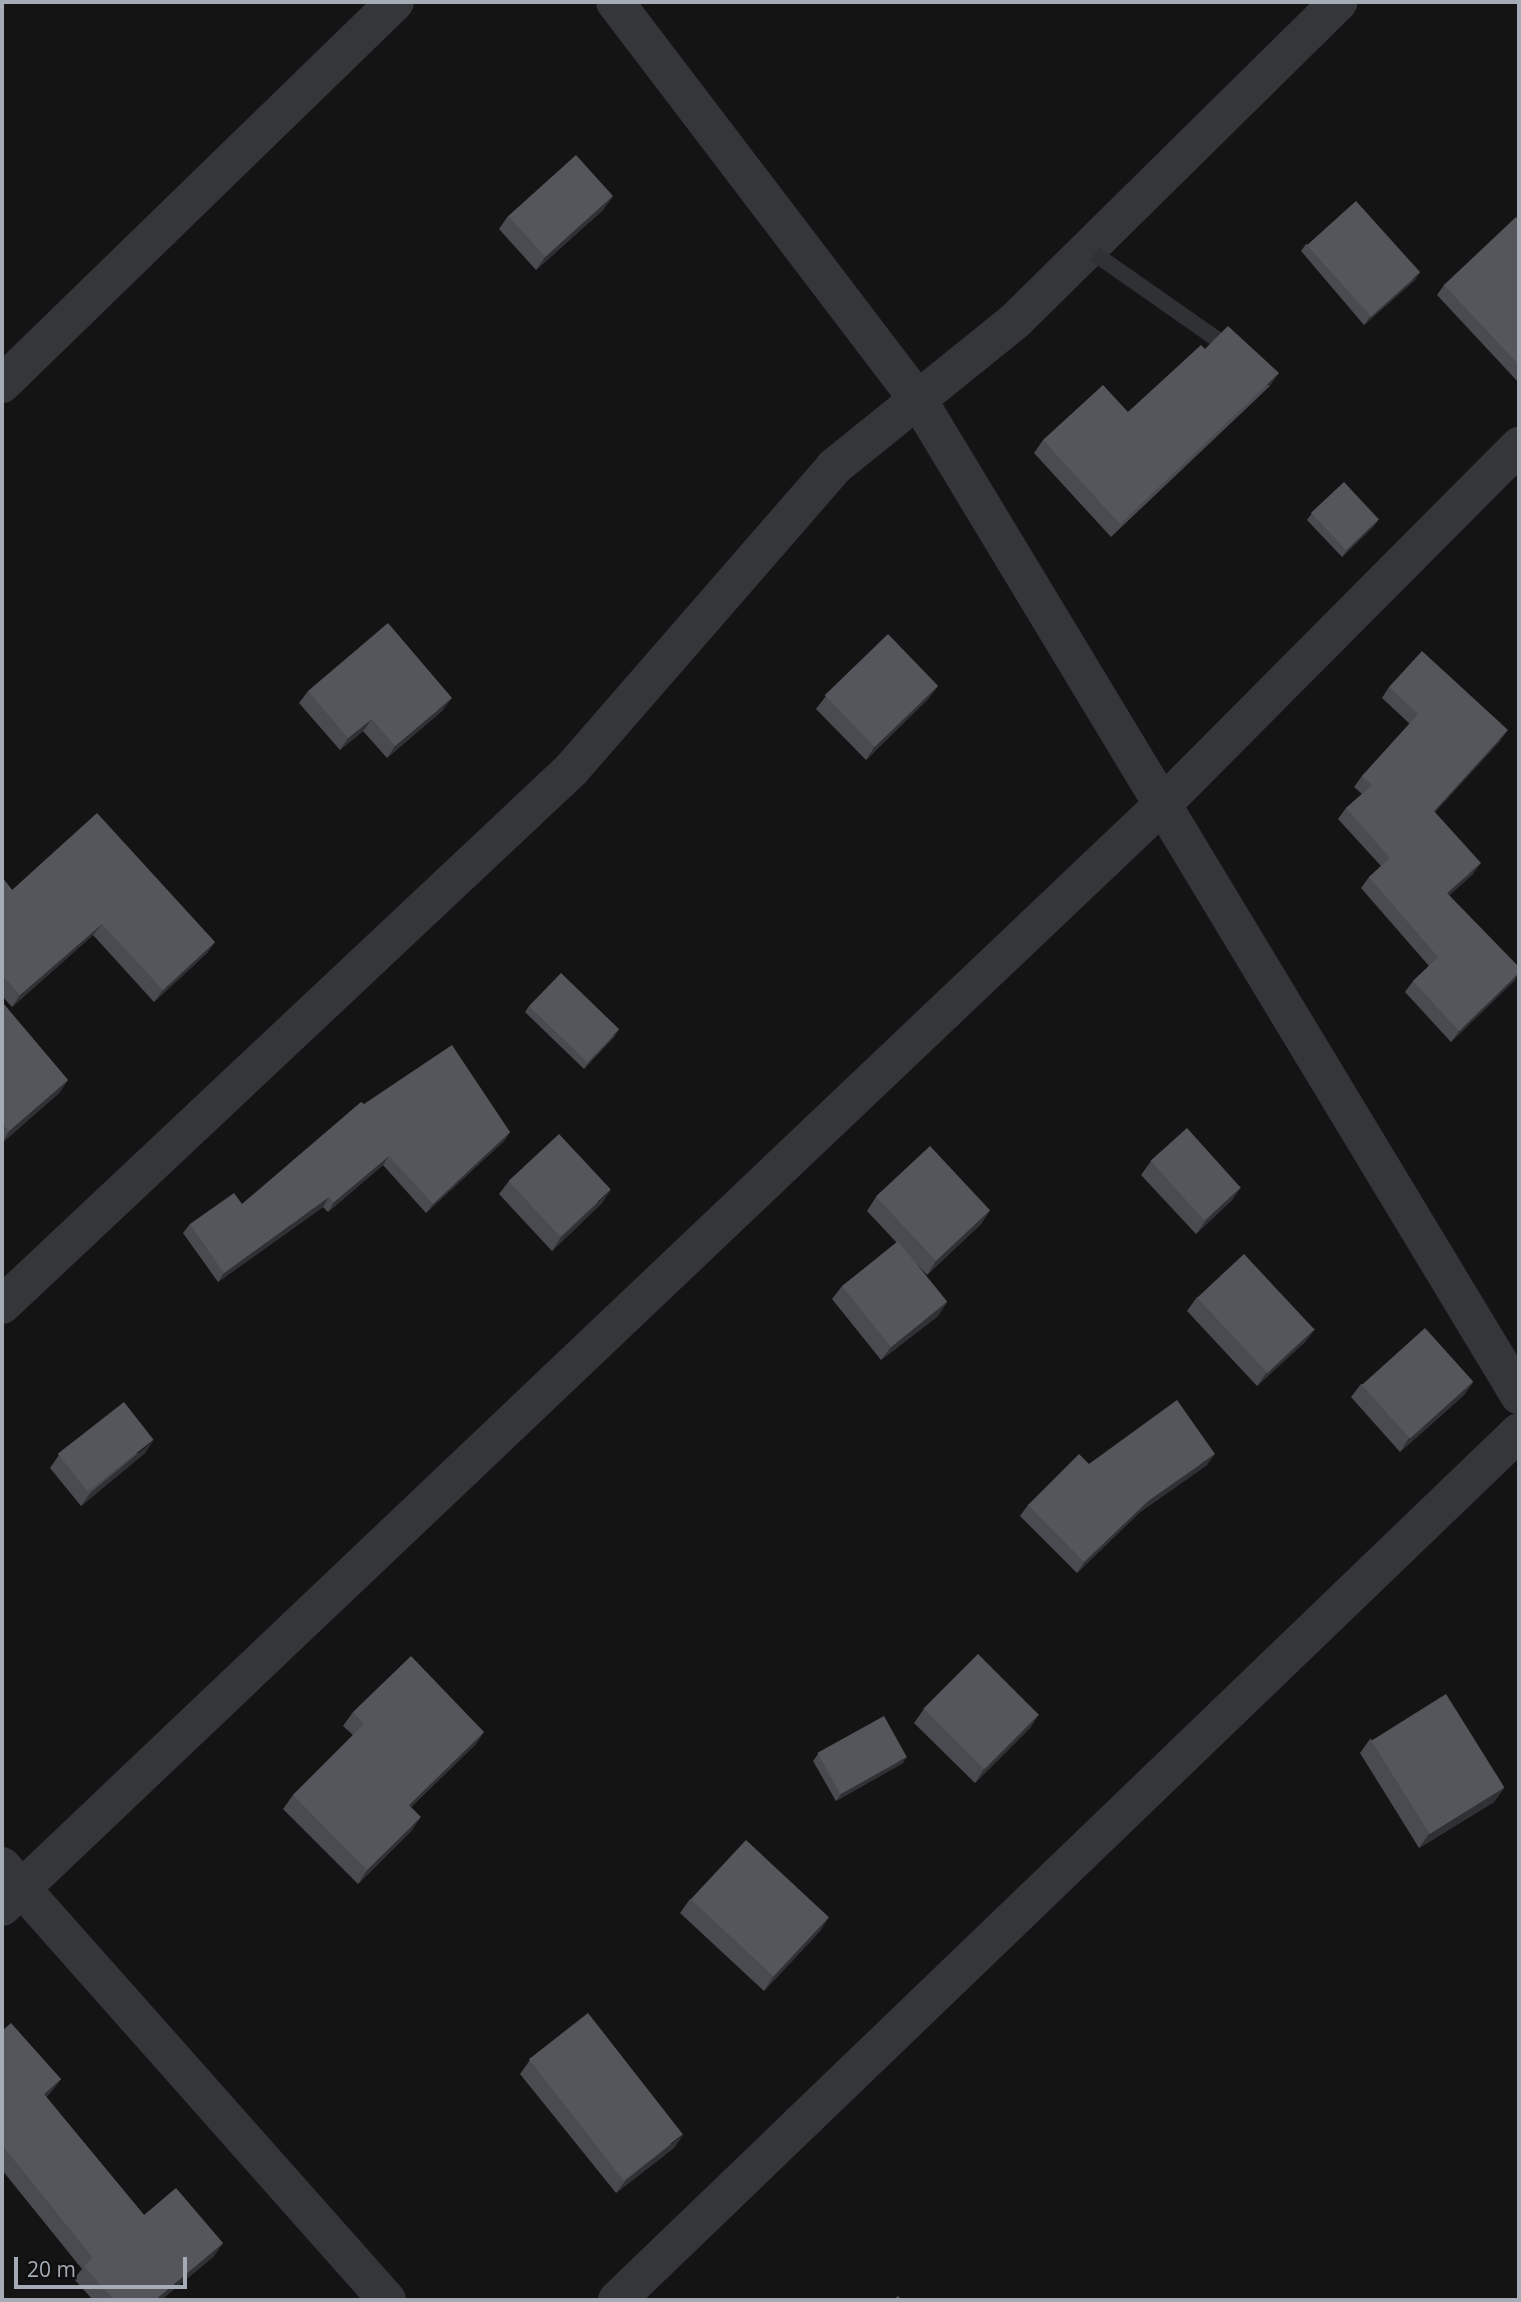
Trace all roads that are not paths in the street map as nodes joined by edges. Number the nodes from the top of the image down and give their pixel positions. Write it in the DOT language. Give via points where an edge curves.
graph roads {
  1 [pos="395,2"];
  2 [pos="615,2"];
  3 [pos="1338,2"];
  4 [pos="2,384"];
  5 [pos="917,398"];
  6 [pos="1519,446"];
  7 [pos="1161,806"];
  8 [pos="2,1305"];
  9 [pos="1519,1395"];
  10 [pos="1519,1433"];
  11 [pos="8,1887"];
  12 [pos="387,2300"];
  13 [pos="617,2300"];
  1 -- 4 [label="street"];
  2 -- 5 [label="street"];
  3 -- 5 [label="street" via="1016,320"];
  5 -- 7 [label="street"];
  5 -- 8 [label="street" via="834,467 571,770"];
  6 -- 7 [label="street"];
  7 -- 9 [label="street"];
  7 -- 11 [label="street"];
  10 -- 13 [label="street"];
  11 -- 12 [label="street"];
}
